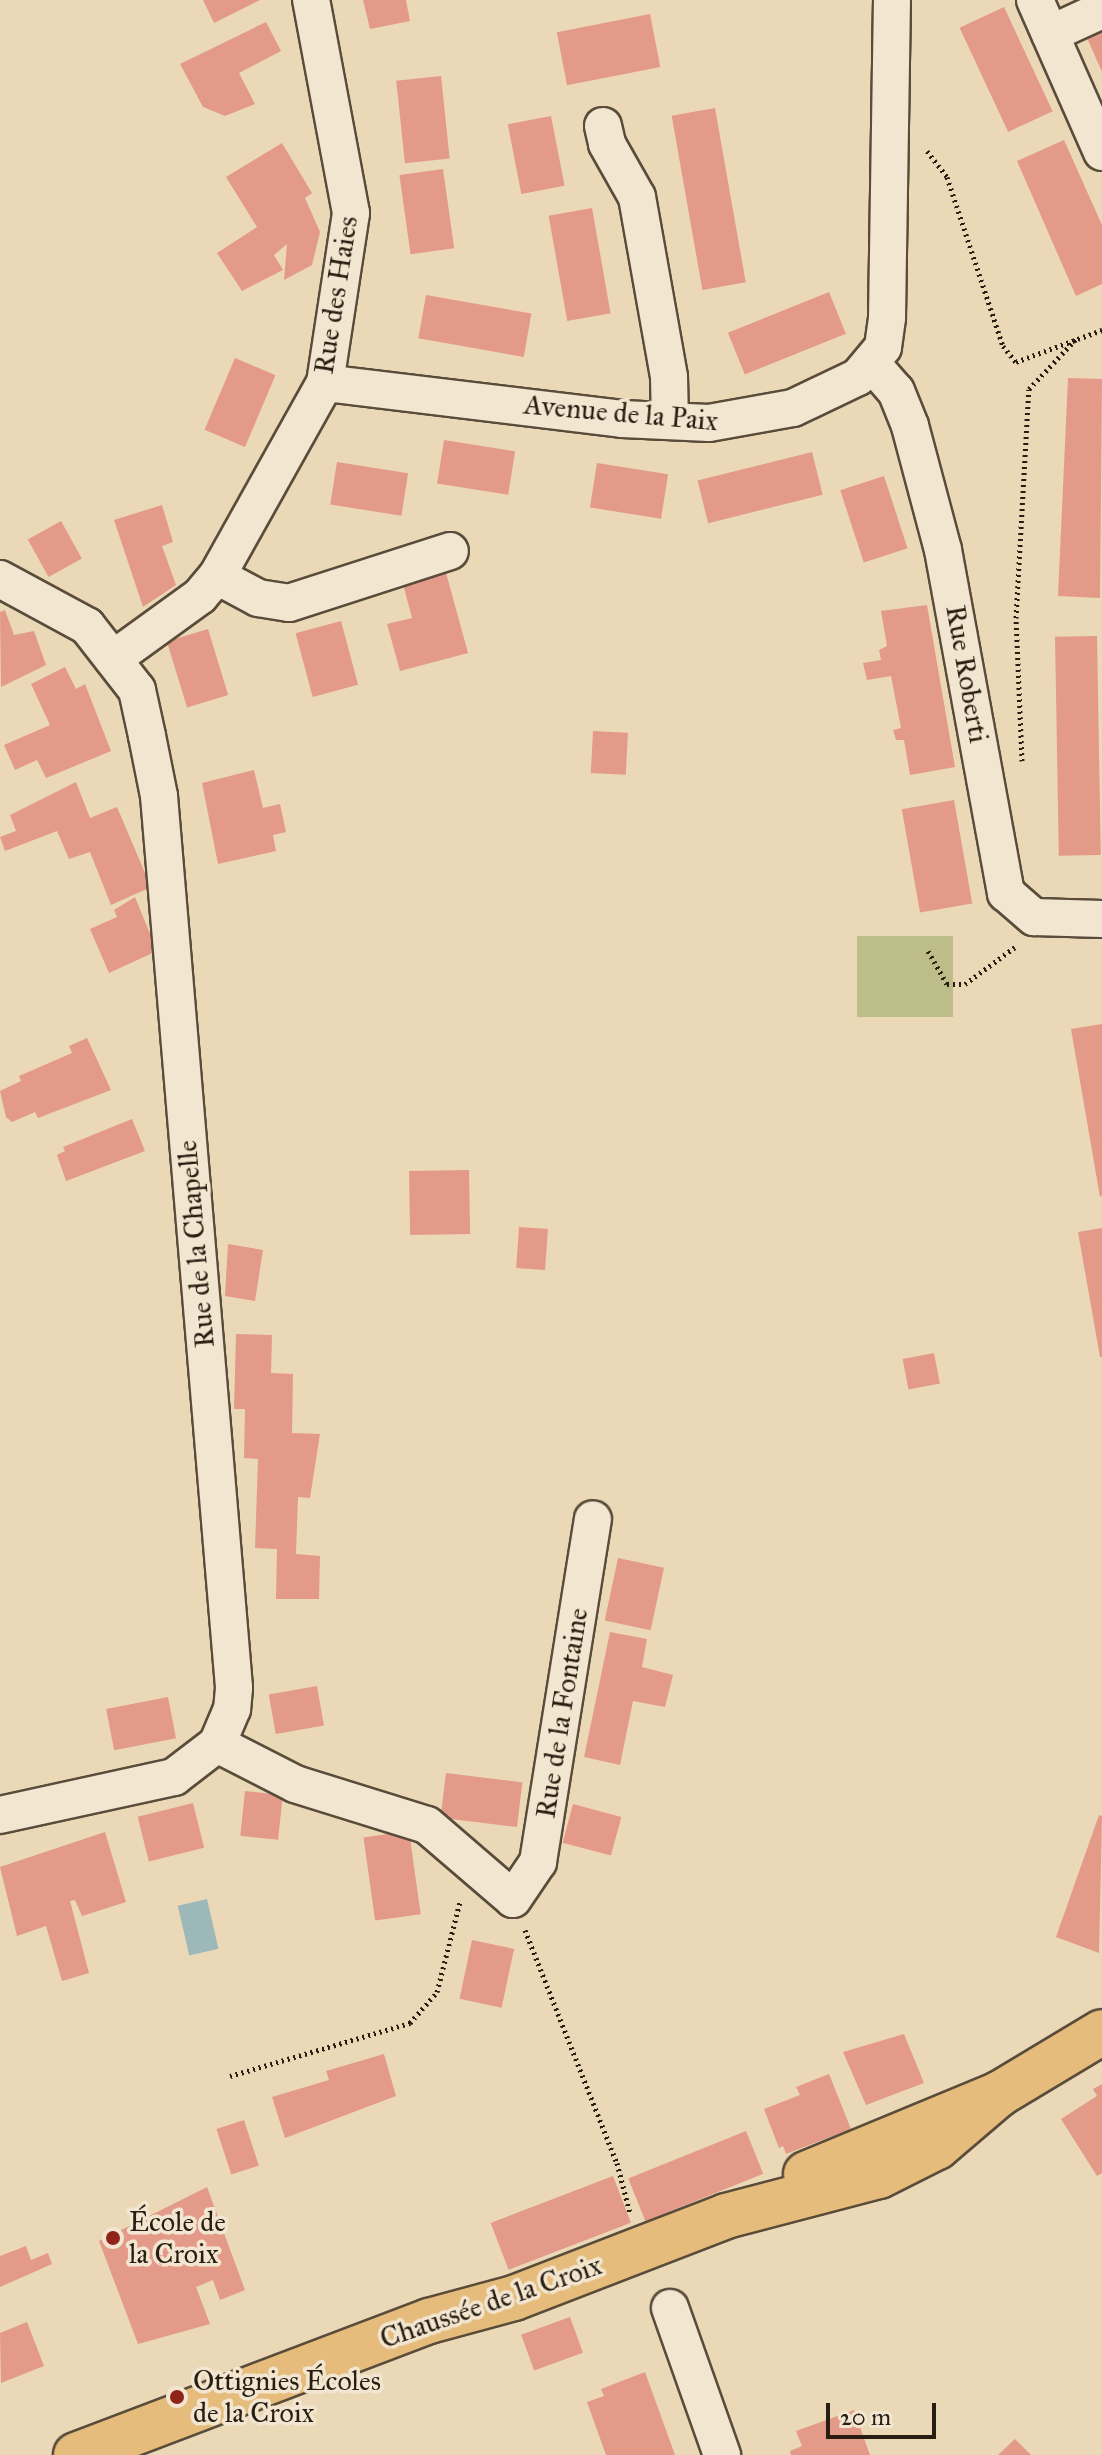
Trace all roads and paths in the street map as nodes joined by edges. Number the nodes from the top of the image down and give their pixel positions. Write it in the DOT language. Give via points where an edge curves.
graph roads {
  1 [pos="311,0"];
  2 [pos="892,0"];
  3 [pos="1035,0"];
  4 [pos="1102,10"];
  5 [pos="1050,34"];
  6 [pos="603,126"];
  7 [pos="889,135"];
  8 [pos="1102,152"];
  9 [pos="1102,330"];
  10 [pos="1076,339"];
  11 [pos="873,365"];
  12 [pos="325,383"];
  13 [pos="670,420"];
  14 [pos="450,551"];
  15 [pos="217,576"];
  16 [pos="0,579"];
  17 [pos="113,659"];
  18 [pos="1022,771"];
  19 [pos="1034,917"];
  20 [pos="1102,919"];
  21 [pos="928,951"];
  22 [pos="593,1519"];
  23 [pos="217,1744"];
  24 [pos="0,1815"];
  25 [pos="467,1862"];
  26 [pos="513,1899"];
  27 [pos="1102,2032"];
  28 [pos="230,2076"];
  29 [pos="642,2248"];
  30 [pos="670,2308"];
  31 [pos="76,2455"];
  32 [pos="722,2455"];
  1 -- 12 [label="street, Rue des Haies" via="351,213"];
  2 -- 7 [label="street"];
  3 -- 5 [label="street"];
  4 -- 5 [label="street"];
  5 -- 8 [label="street"];
  6 -- 13 [label="street" via="607,144 637,197 669,377"];
  7 -- 10 [label="path" via="928,152 947,177 1003,346 1016,362"];
  7 -- 11 [label="street" via="887,317 883,347"];
  9 -- 10 [label="path"];
  10 -- 18 [label="path" via="1029,389 1016,618"];
  11 -- 13 [label="street, Avenue de la Paix" via="824,396 762,417 709,423"];
  11 -- 19 [label="street, Rue Roberti" via="896,391 910,426 943,550 1001,877 1010,901"];
  12 -- 13 [label="street, Avenue de la Paix"];
  12 -- 15 [label="street, Rue des Haies"];
  14 -- 15 [label="street" via="289,603 258,598"];
  15 -- 17 [label="street, Rue des Haies" via="192,602"];
  16 -- 17 [label="street, Rue de la Chapelle" via="66,610 87,626"];
  17 -- 23 [label="street, Rue de la Chapelle" via="137,690 159,796 234,1688 232,1709"];
  19 -- 20 [label="street"];
  19 -- 21 [label="path" via="1023,940 965,984 947,984"];
  22 -- 26 [label="street, Rue de la Fontaine" via="538,1862"];
  23 -- 24 [label="street" via="174,1777"];
  23 -- 25 [label="street" via="295,1784 427,1825"];
  25 -- 26 [label="street"];
  25 -- 28 [label="path" via="449,1950 428,2006 410,2023"];
  26 -- 29 [label="path" via="617,2163"];
  27 -- 29 [label="main road, Chaussée de la Croix" via="999,2094 833,2160 726,2216"];
  29 -- 31 [label="main road, Chaussée de la Croix" via="514,2298 429,2321"];
  30 -- 32 [label="street"];
}
